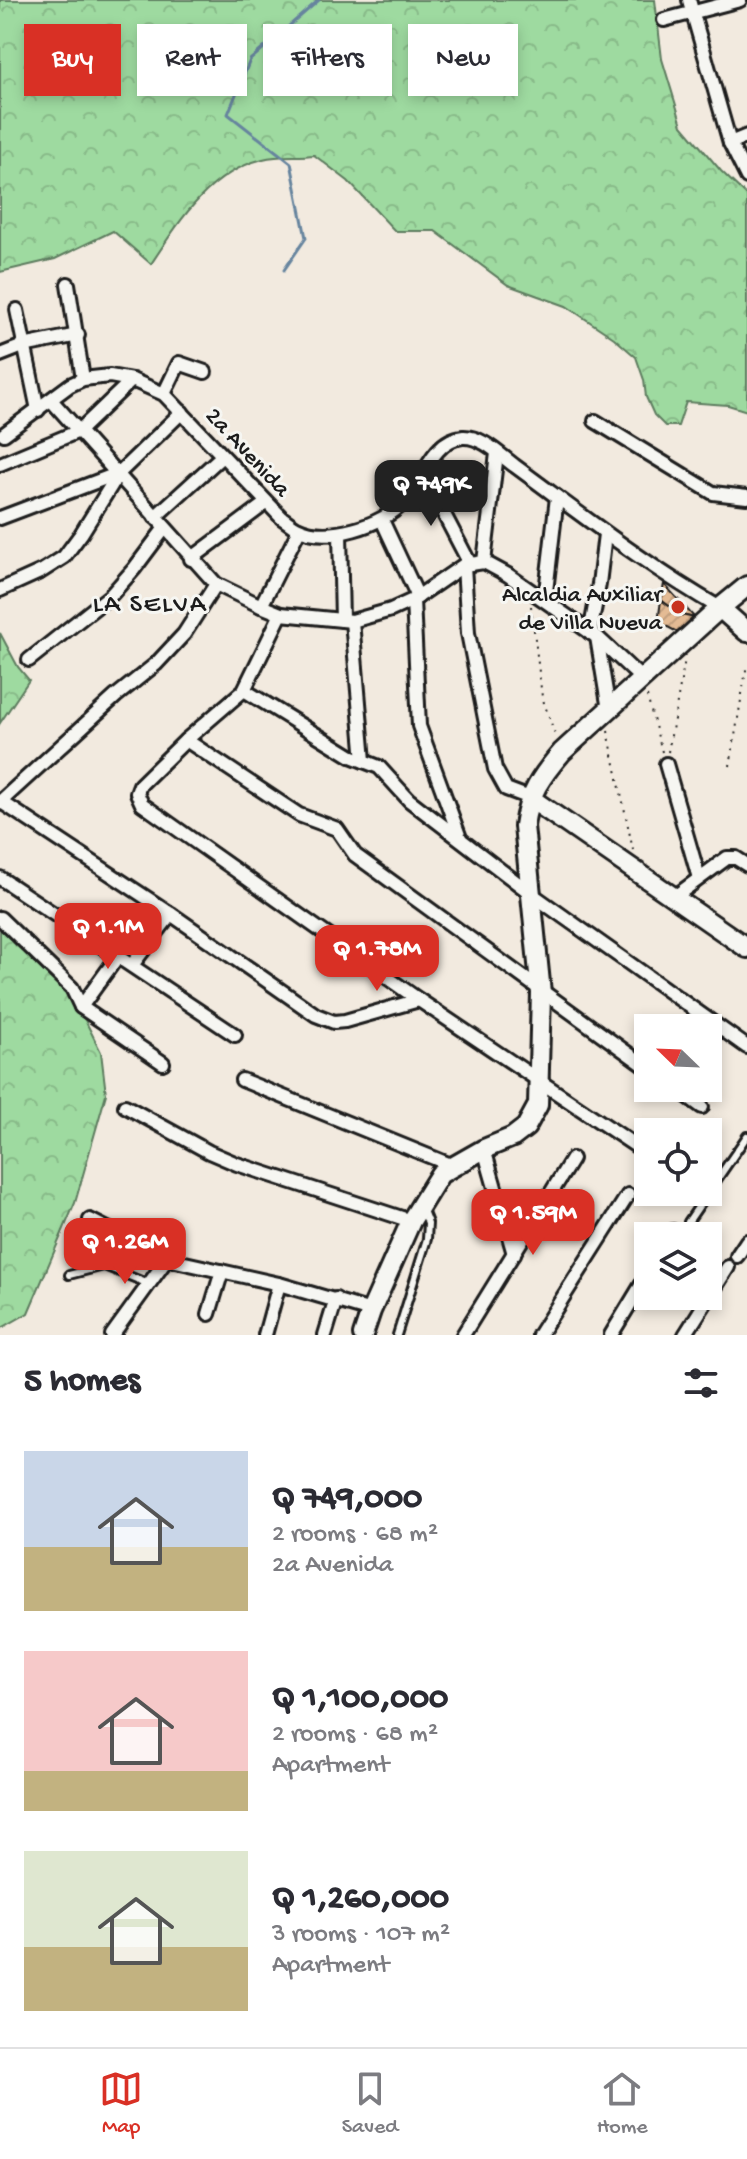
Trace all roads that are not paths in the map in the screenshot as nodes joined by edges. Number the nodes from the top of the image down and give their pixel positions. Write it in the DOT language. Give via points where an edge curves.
graph roads {
  1 [pos="689,0"];
  2 [pos="740,0"];
  3 [pos="694,14"];
  4 [pos="664,20"];
  5 [pos="747,136"];
  6 [pos="730,143"];
  7 [pos="747,177"];
  8 [pos="68,284"];
  9 [pos="17,310"];
  10 [pos="78,335"];
  11 [pos="23,346"];
  12 [pos="0,355"];
  13 [pos="205,372"];
  14 [pos="83,379"];
  15 [pos="132,380"];
  16 [pos="164,394"];
  17 [pos="51,400"];
  18 [pos="38,410"];
  19 [pos="182,412"];
  20 [pos="595,421"];
  21 [pos="79,431"];
  22 [pos="4,434"];
  23 [pos="497,453"];
  24 [pos="222,456"];
  25 [pos="0,464"];
  26 [pos="119,473"];
  27 [pos="423,474"];
  28 [pos="557,497"];
  29 [pos="747,497"];
  30 [pos="266,503"];
  31 [pos="155,517"];
  32 [pos="0,518"];
  33 [pos="382,520"];
  34 [pos="164,529"];
  35 [pos="299,530"];
  36 [pos="340,533"];
  37 [pos="605,534"];
  38 [pos="191,559"];
  39 [pos="484,562"];
  40 [pos="467,565"];
  41 [pos="216,584"];
  42 [pos="747,586"];
  43 [pos="0,590"];
  44 [pos="416,598"];
  45 [pos="545,600"];
  46 [pos="261,606"];
  47 [pos="720,608"];
  48 [pos="281,614"];
  49 [pos="347,620"];
  50 [pos="747,632"];
  51 [pos="594,635"];
  52 [pos="29,660"];
  53 [pos="643,680"];
  54 [pos="244,690"];
  55 [pos="607,712"];
  56 [pos="186,740"];
  57 [pos="364,761"];
  58 [pos="666,764"];
  59 [pos="530,798"];
  60 [pos="0,802"];
  61 [pos="461,839"];
  62 [pos="747,865"];
  63 [pos="0,878"];
  64 [pos="699,878"];
  65 [pos="533,895"];
  66 [pos="673,898"];
  67 [pos="171,914"];
  68 [pos="0,918"];
  69 [pos="747,948"];
  70 [pos="118,956"];
  71 [pos="132,965"];
  72 [pos="541,993"];
  73 [pos="419,1000"];
  74 [pos="81,1007"];
  75 [pos="235,1035"];
  76 [pos="747,1047"];
  77 [pos="634,1058"];
  78 [pos="163,1063"];
  79 [pos="539,1078"];
  80 [pos="242,1080"];
  81 [pos="695,1102"];
  82 [pos="125,1106"];
  83 [pos="702,1107"];
  84 [pos="747,1136"];
  85 [pos="634,1145"];
  86 [pos="484,1149"];
  87 [pos="572,1159"];
  88 [pos="451,1165"];
  89 [pos="628,1195"];
  90 [pos="415,1213"];
  91 [pos="90,1220"];
  92 [pos="688,1222"];
  93 [pos="747,1241"];
  94 [pos="514,1254"];
  95 [pos="737,1256"];
  96 [pos="167,1259"];
  97 [pos="728,1267"];
  98 [pos="222,1271"];
  99 [pos="69,1275"];
  100 [pos="149,1284"];
  101 [pos="279,1284"];
  102 [pos="634,1297"];
  103 [pos="336,1299"];
  104 [pos="371,1311"];
  105 [pos="209,1314"];
  106 [pos="112,1335"];
  107 [pos="265,1335"];
  108 [pos="325,1335"];
  109 [pos="363,1335"];
  110 [pos="397,1335"];
  111 [pos="463,1335"];
  112 [pos="539,1335"];
  113 [pos="611,1335"];
  114 [pos="685,1335"];
  1 -- 3 [label="street"];
  2 -- 3 [label="street"];
  3 -- 4 [label="street"];
  3 -- 6 [label="street"];
  5 -- 6 [label="street"];
  6 -- 7 [label="street"];
  8 -- 10 [label="street"];
  9 -- 11 [label="street"];
  10 -- 11 [label="street"];
  10 -- 14 [label="street"];
  11 -- 12 [label="street"];
  11 -- 18 [label="street"];
  13 -- 16 [label="street" via="179,363"];
  14 -- 15 [label="street, 2a Avenida"];
  14 -- 17 [label="street"];
  15 -- 16 [label="street, 2a Avenida"];
  15 -- 21 [label="street"];
  16 -- 19 [label="street, 2a Avenida"];
  17 -- 18 [label="street"];
  17 -- 21 [label="street"];
  18 -- 22 [label="street"];
  19 -- 24 [label="street, 2a Avenida"];
  19 -- 26 [label="street"];
  20 -- 29 [label="street" via="713,493"];
  21 -- 25 [label="street"];
  21 -- 26 [label="street"];
  23 -- 27 [label="street, 2a Avenida" via="478,439 453,439 439,448"];
  23 -- 28 [label="street, 2a Avenida"];
  23 -- 39 [label="street"];
  24 -- 30 [label="street, 2a Avenida"];
  24 -- 31 [label="street"];
  26 -- 31 [label="street"];
  26 -- 32 [label="street"];
  26 -- 43 [label="street" via="64,557"];
  27 -- 33 [label="street, 2a Avenida" via="404,503"];
  27 -- 40 [label="street"];
  28 -- 37 [label="street, 2a Avenida"];
  28 -- 45 [label="street"];
  30 -- 35 [label="street, 2a Avenida"];
  30 -- 38 [label="street"];
  31 -- 34 [label="street"];
  33 -- 36 [label="street, 2a Avenida"];
  33 -- 44 [label="street"];
  34 -- 38 [label="street"];
  34 -- 52 [label="street" via="111,595"];
  35 -- 36 [label="street, 2a Avenida"];
  35 -- 46 [label="street"];
  36 -- 49 [label="street"];
  37 -- 47 [label="street, 2a Avenida"];
  37 -- 51 [label="street"];
  38 -- 41 [label="street"];
  39 -- 40 [label="street"];
  39 -- 45 [label="street"];
  40 -- 44 [label="street"];
  40 -- 59 [label="street" via="468,633 495,769 506,789"];
  41 -- 46 [label="street"];
  41 -- 60 [label="street" via="196,619 156,664"];
  42 -- 47 [label="main road"];
  44 -- 49 [label="street"];
  44 -- 61 [label="street" via="419,726"];
  45 -- 51 [label="street"];
  46 -- 48 [label="street"];
  47 -- 50 [label="main road"];
  47 -- 53 [label="main road"];
  48 -- 49 [label="street"];
  48 -- 54 [label="street"];
  49 -- 57 [label="street"];
  51 -- 53 [label="street"];
  51 -- 55 [label="street"];
  53 -- 55 [label="main road"];
  54 -- 56 [label="street"];
  54 -- 57 [label="street"];
  55 -- 59 [label="main road" via="562,752"];
  56 -- 72 [label="street" via="299,815 337,829 355,855"];
  56 -- 73 [label="street" via="140,785 142,804"];
  57 -- 61 [label="street" via="379,767 409,800"];
  58 -- 64 [label="street"];
  59 -- 65 [label="main road" via="524,826"];
  59 -- 66 [label="main road"];
  60 -- 67 [label="street"];
  61 -- 65 [label="street"];
  62 -- 64 [label="street" via="727,858"];
  63 -- 70 [label="street"];
  64 -- 66 [label="street"];
  65 -- 72 [label="main road"];
  65 -- 76 [label="street"];
  66 -- 69 [label="main road"];
  67 -- 71 [label="street"];
  67 -- 73 [label="street" via="316,1015 334,1022"];
  68 -- 74 [label="street" via="72,988"];
  70 -- 71 [label="street"];
  70 -- 74 [label="street"];
  71 -- 75 [label="street"];
  72 -- 77 [label="street"];
  72 -- 79 [label="main road"];
  73 -- 79 [label="street"];
  74 -- 78 [label="street"];
  79 -- 85 [label="street"];
  79 -- 86 [label="main road" via="538,1105 526,1127"];
  80 -- 88 [label="street"];
  81 -- 83 [label="street"];
  82 -- 90 [label="street" via="237,1164"];
  84 -- 92 [label="lane"];
  86 -- 88 [label="main road"];
  86 -- 94 [label="street"];
  87 -- 94 [label="street"];
  88 -- 90 [label="main road"];
  89 -- 112 [label="street"];
  90 -- 104 [label="main road"];
  90 -- 110 [label="lane" via="428,1223 427,1239"];
  91 -- 96 [label="street"];
  93 -- 95 [label="street"];
  94 -- 111 [label="street"];
  96 -- 98 [label="street"];
  96 -- 100 [label="street"];
  97 -- 114 [label="street"];
  98 -- 101 [label="street"];
  98 -- 105 [label="street"];
  99 -- 100 [label="lane" via="104,1266"];
  100 -- 106 [label="street"];
  101 -- 103 [label="street"];
  101 -- 107 [label="street"];
  102 -- 113 [label="street"];
  103 -- 104 [label="street"];
  103 -- 108 [label="street"];
  104 -- 109 [label="main road"];
}
